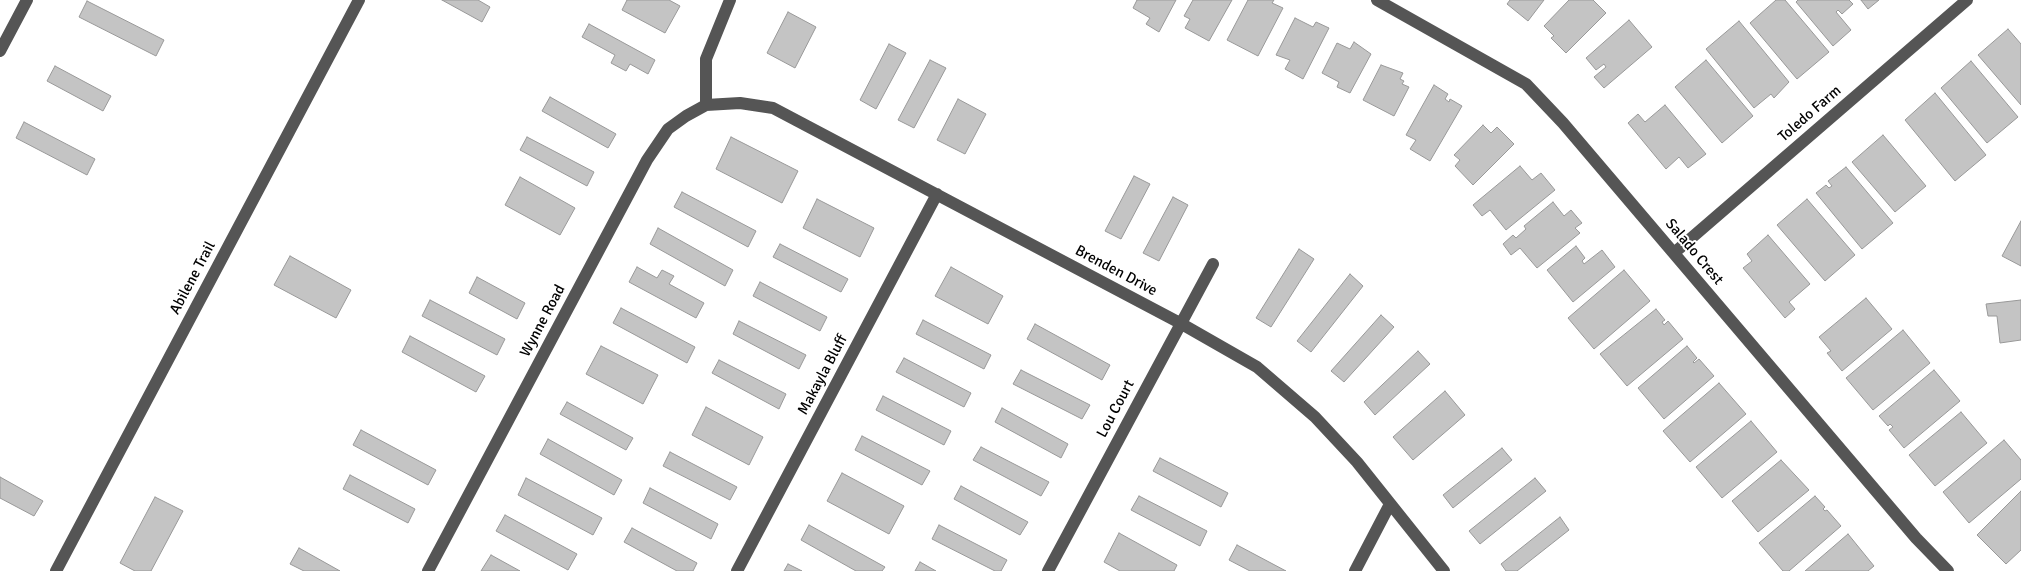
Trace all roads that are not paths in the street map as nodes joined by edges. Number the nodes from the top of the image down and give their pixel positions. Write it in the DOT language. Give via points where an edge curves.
graph roads {
  1 [pos="27,0"];
  2 [pos="359,0"];
  3 [pos="730,0"];
  4 [pos="1376,0"];
  5 [pos="1967,0"];
  6 [pos="0,51"];
  7 [pos="706,104"];
  8 [pos="937,194"];
  9 [pos="1674,253"];
  10 [pos="1213,264"];
  11 [pos="1180,323"];
  12 [pos="1390,504"];
  13 [pos="56,571"];
  14 [pos="428,571"];
  15 [pos="738,571"];
  16 [pos="1048,571"];
  17 [pos="1355,571"];
  18 [pos="1444,571"];
  19 [pos="1948,571"];
  1 -- 6 [label="street"];
  2 -- 13 [label="street, Abilene Trail"];
  3 -- 7 [label="street" via="706,59"];
  4 -- 9 [label="street, Salado Crest" via="1526,84"];
  5 -- 9 [label="street, Toledo Farm"];
  7 -- 8 [label="street, Brenden Drive" via="740,103 773,108"];
  7 -- 14 [label="street, Wynne Road" via="668,129 647,160"];
  8 -- 11 [label="street, Brenden Drive"];
  8 -- 15 [label="street, Makayla Bluff"];
  9 -- 19 [label="street, Salado Crest" via="1916,538"];
  10 -- 11 [label="street, Lou Court"];
  11 -- 12 [label="street, Brenden Drive" via="1257,367 1315,417"];
  11 -- 16 [label="street, Lou Court"];
  12 -- 17 [label="street"];
  12 -- 18 [label="street, Brenden Drive"];
}
